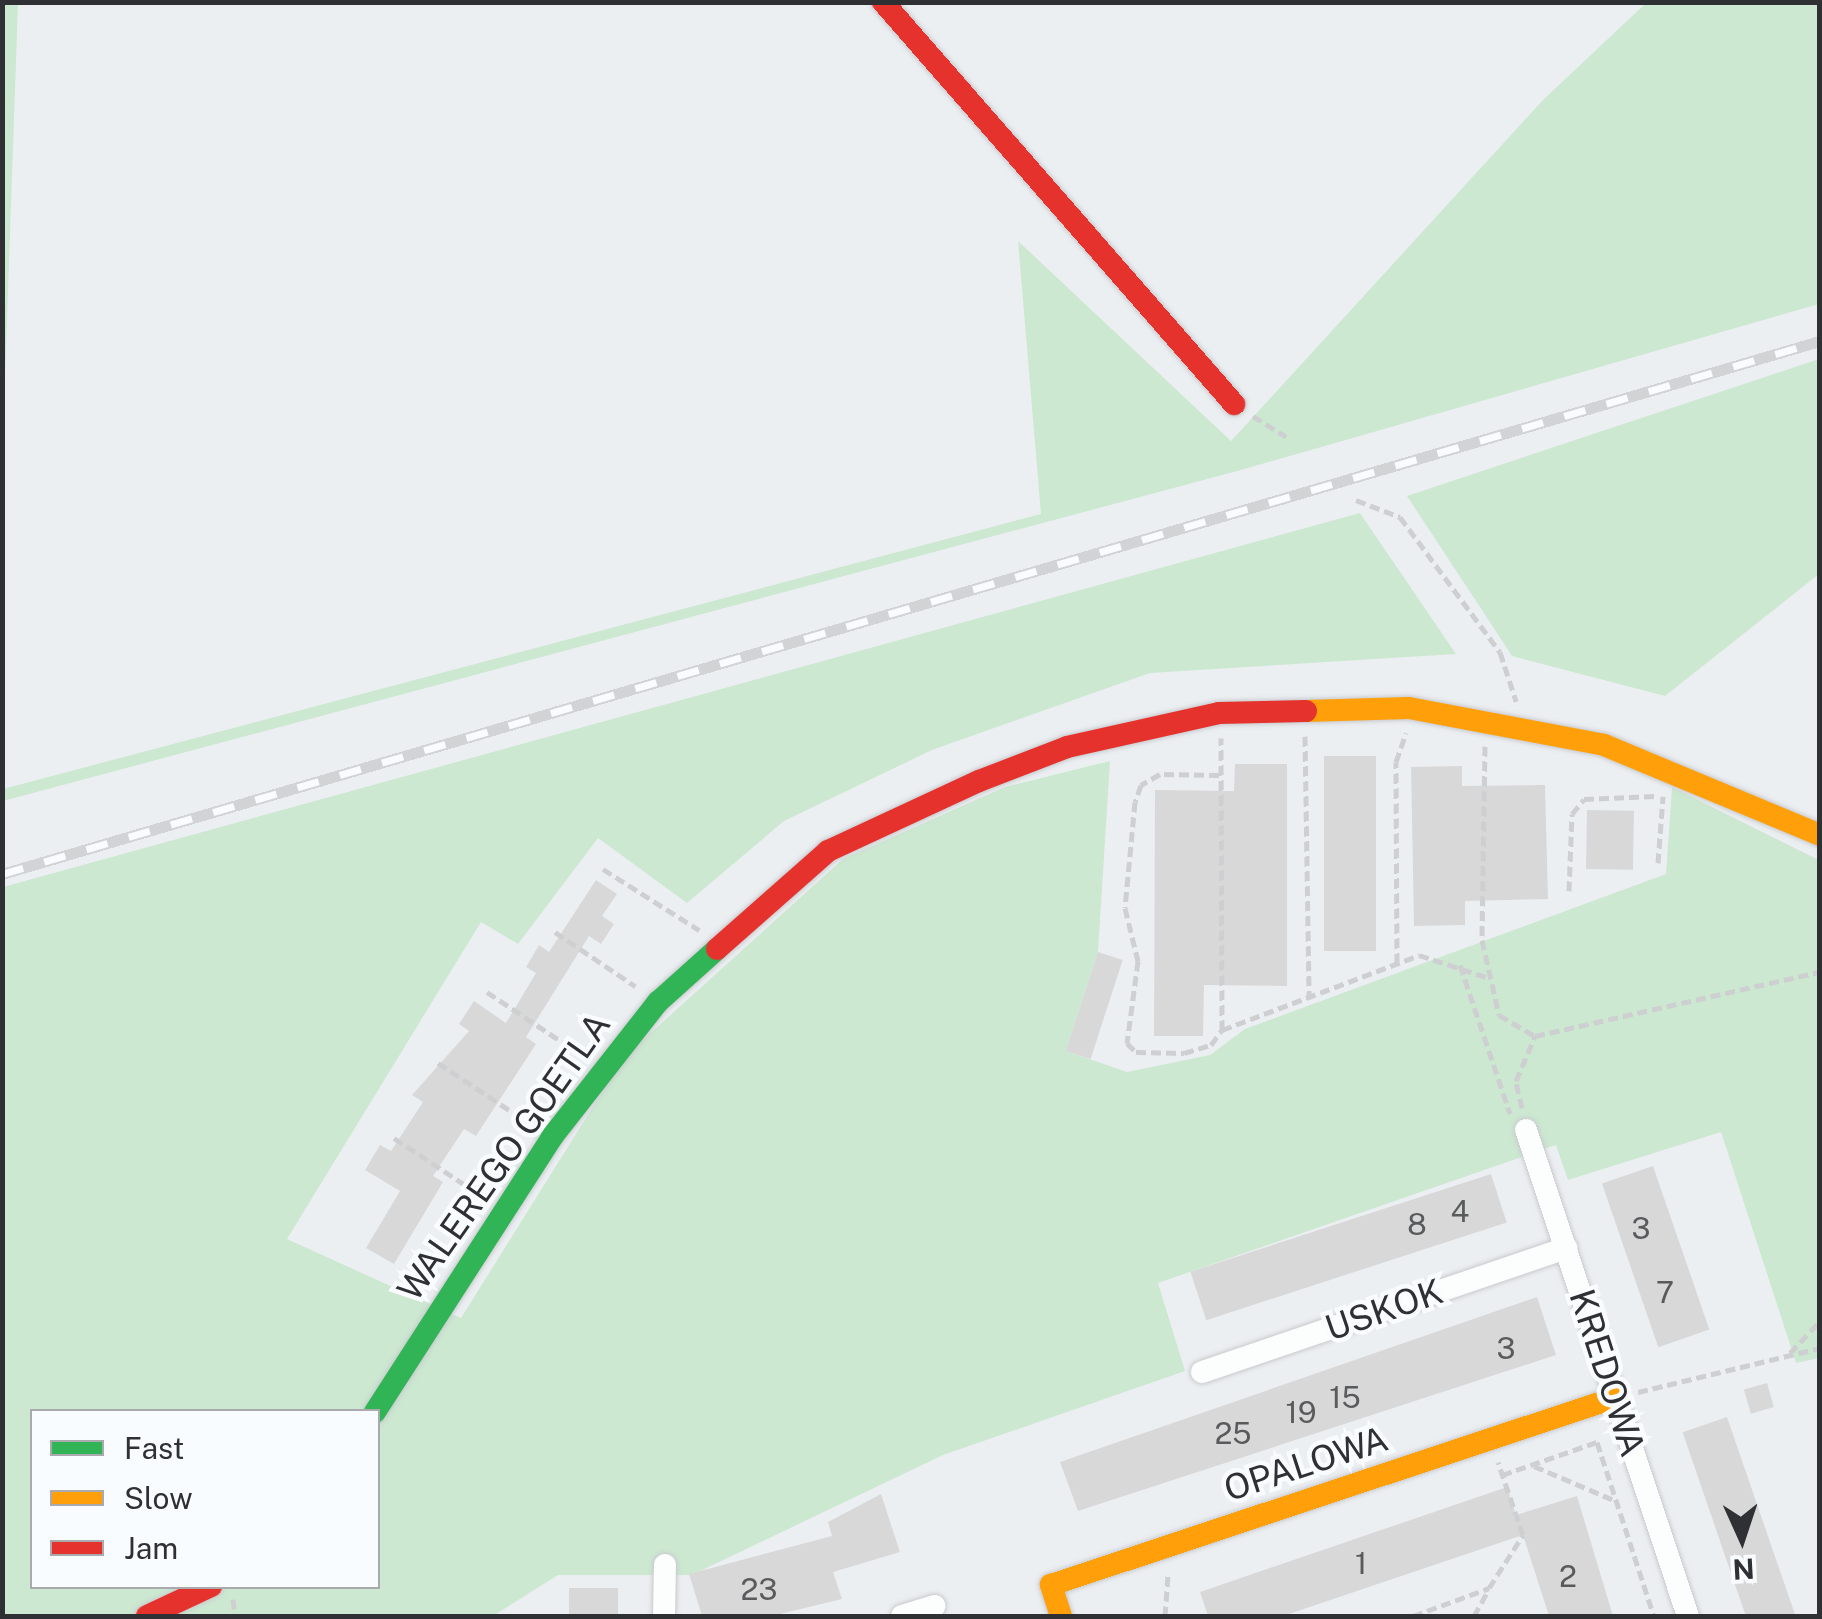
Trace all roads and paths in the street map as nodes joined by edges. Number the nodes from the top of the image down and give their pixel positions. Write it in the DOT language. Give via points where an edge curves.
graph roads {
  1 [pos="884,2"];
  2 [pos="1234,404"];
  3 [pos="1286,437"];
  4 [pos="1356,500"];
  5 [pos="1304,706"];
  6 [pos="1409,708"];
  7 [pos="1218,713"];
  8 [pos="1490,718"];
  9 [pos="1524,725"];
  10 [pos="1674,768"];
  11 [pos="1219,775"];
  12 [pos="1662,796"];
  13 [pos="1820,835"];
  14 [pos="1658,863"];
  15 [pos="603,869"];
  16 [pos="1569,892"];
  17 [pos="555,932"];
  18 [pos="718,942"];
  19 [pos="1397,963"];
  20 [pos="1460,965"];
  21 [pos="1820,972"];
  22 [pos="1486,977"];
  23 [pos="487,992"];
  24 [pos="1308,998"];
  25 [pos="658,1002"];
  26 [pos="1222,1030"];
  27 [pos="1535,1036"];
  28 [pos="438,1064"];
  29 [pos="601,1068"];
  30 [pos="1526,1130"];
  31 [pos="394,1138"];
  32 [pos="552,1138"];
  33 [pos="504,1210"];
  34 [pos="1566,1248"];
  35 [pos="1820,1321"];
  36 [pos="1820,1348"];
  37 [pos="1788,1356"];
  38 [pos="1202,1372"];
  39 [pos="1614,1398"];
  40 [pos="377,1409"];
  41 [pos="1490,1439"];
  42 [pos="1531,1465"];
  43 [pos="1502,1475"];
  44 [pos="1616,1502"];
  45 [pos="1170,1546"];
  46 [pos="666,1565"];
  47 [pos="1489,1588"];
  48 [pos="205,1589"];
  49 [pos="934,1606"];
  50 [pos="148,1616"];
  51 [pos="664,1616"];
  52 [pos="902,1616"];
  53 [pos="1061,1616"];
  54 [pos="1165,1616"];
  55 [pos="1413,1616"];
  56 [pos="1474,1616"];
  57 [pos="1654,1616"];
  58 [pos="1688,1616"];
  1 -- 2 [label="street"];
  2 -- 3 [label="path"];
  4 -- 9 [label="path" via="1400,517 1489,637"];
  5 -- 6 [label="street, WALEREGO GOETLA"];
  5 -- 7 [label="street, WALEREGO GOETLA"];
  5 -- 24 [label="path"];
  6 -- 8 [label="street, WALEREGO GOETLA"];
  6 -- 19 [label="path" via="1396,762"];
  7 -- 11 [label="path"];
  7 -- 18 [label="street, WALEREGO GOETLA" via="1067,747 893,818 828,851"];
  8 -- 9 [label="street, WALEREGO GOETLA"];
  8 -- 22 [label="path" via="1481,766"];
  9 -- 10 [label="street, WALEREGO GOETLA"];
  10 -- 12 [label="path"];
  10 -- 13 [label="street, WALEREGO GOETLA"];
  11 -- 26 [label="path"];
  11 -- 26 [label="path" via="1160,774 1141,784 1124,908 1138,962 1127,1043 1136,1052 1184,1053 1211,1045"];
  12 -- 14 [label="path"];
  12 -- 16 [label="path" via="1584,799 1572,814"];
  15 -- 18 [label="path"];
  17 -- 25 [label="path"];
  18 -- 25 [label="street, WALEREGO GOETLA"];
  19 -- 20 [label="path" via="1419,955"];
  19 -- 24 [label="path"];
  20 -- 22 [label="path"];
  20 -- 30 [label="path" via="1510,1113"];
  21 -- 27 [label="path"];
  22 -- 27 [label="path" via="1499,1014"];
  23 -- 29 [label="path"];
  24 -- 26 [label="path"];
  25 -- 29 [label="street, WALEREGO GOETLA"];
  27 -- 30 [label="path" via="1516,1082"];
  28 -- 32 [label="path"];
  29 -- 32 [label="street, WALEREGO GOETLA"];
  30 -- 34 [label="street, KREDOWA"];
  31 -- 33 [label="path"];
  32 -- 33 [label="street, WALEREGO GOETLA"];
  33 -- 40 [label="street, WALEREGO GOETLA"];
  34 -- 38 [label="street, USKOK"];
  34 -- 39 [label="street, KREDOWA"];
  35 -- 37 [label="path"];
  36 -- 37 [label="path"];
  37 -- 39 [label="path"];
  39 -- 41 [label="street, OPALOWA"];
  39 -- 58 [label="street, KREDOWA"];
  41 -- 43 [label="path"];
  41 -- 45 [label="street, OPALOWA"];
  42 -- 43 [label="path"];
  42 -- 44 [label="path"];
  42 -- 44 [label="path" via="1597,1442"];
  43 -- 47 [label="path" via="1523,1534"];
  44 -- 57 [label="path"];
  45 -- 53 [label="street, OPALOWA" via="1051,1586"];
  45 -- 54 [label="path"];
  46 -- 51 [label="street"];
  47 -- 55 [label="path"];
  47 -- 56 [label="path"];
  48 -- 50 [label="street"];
  49 -- 52 [label="street"];
}
